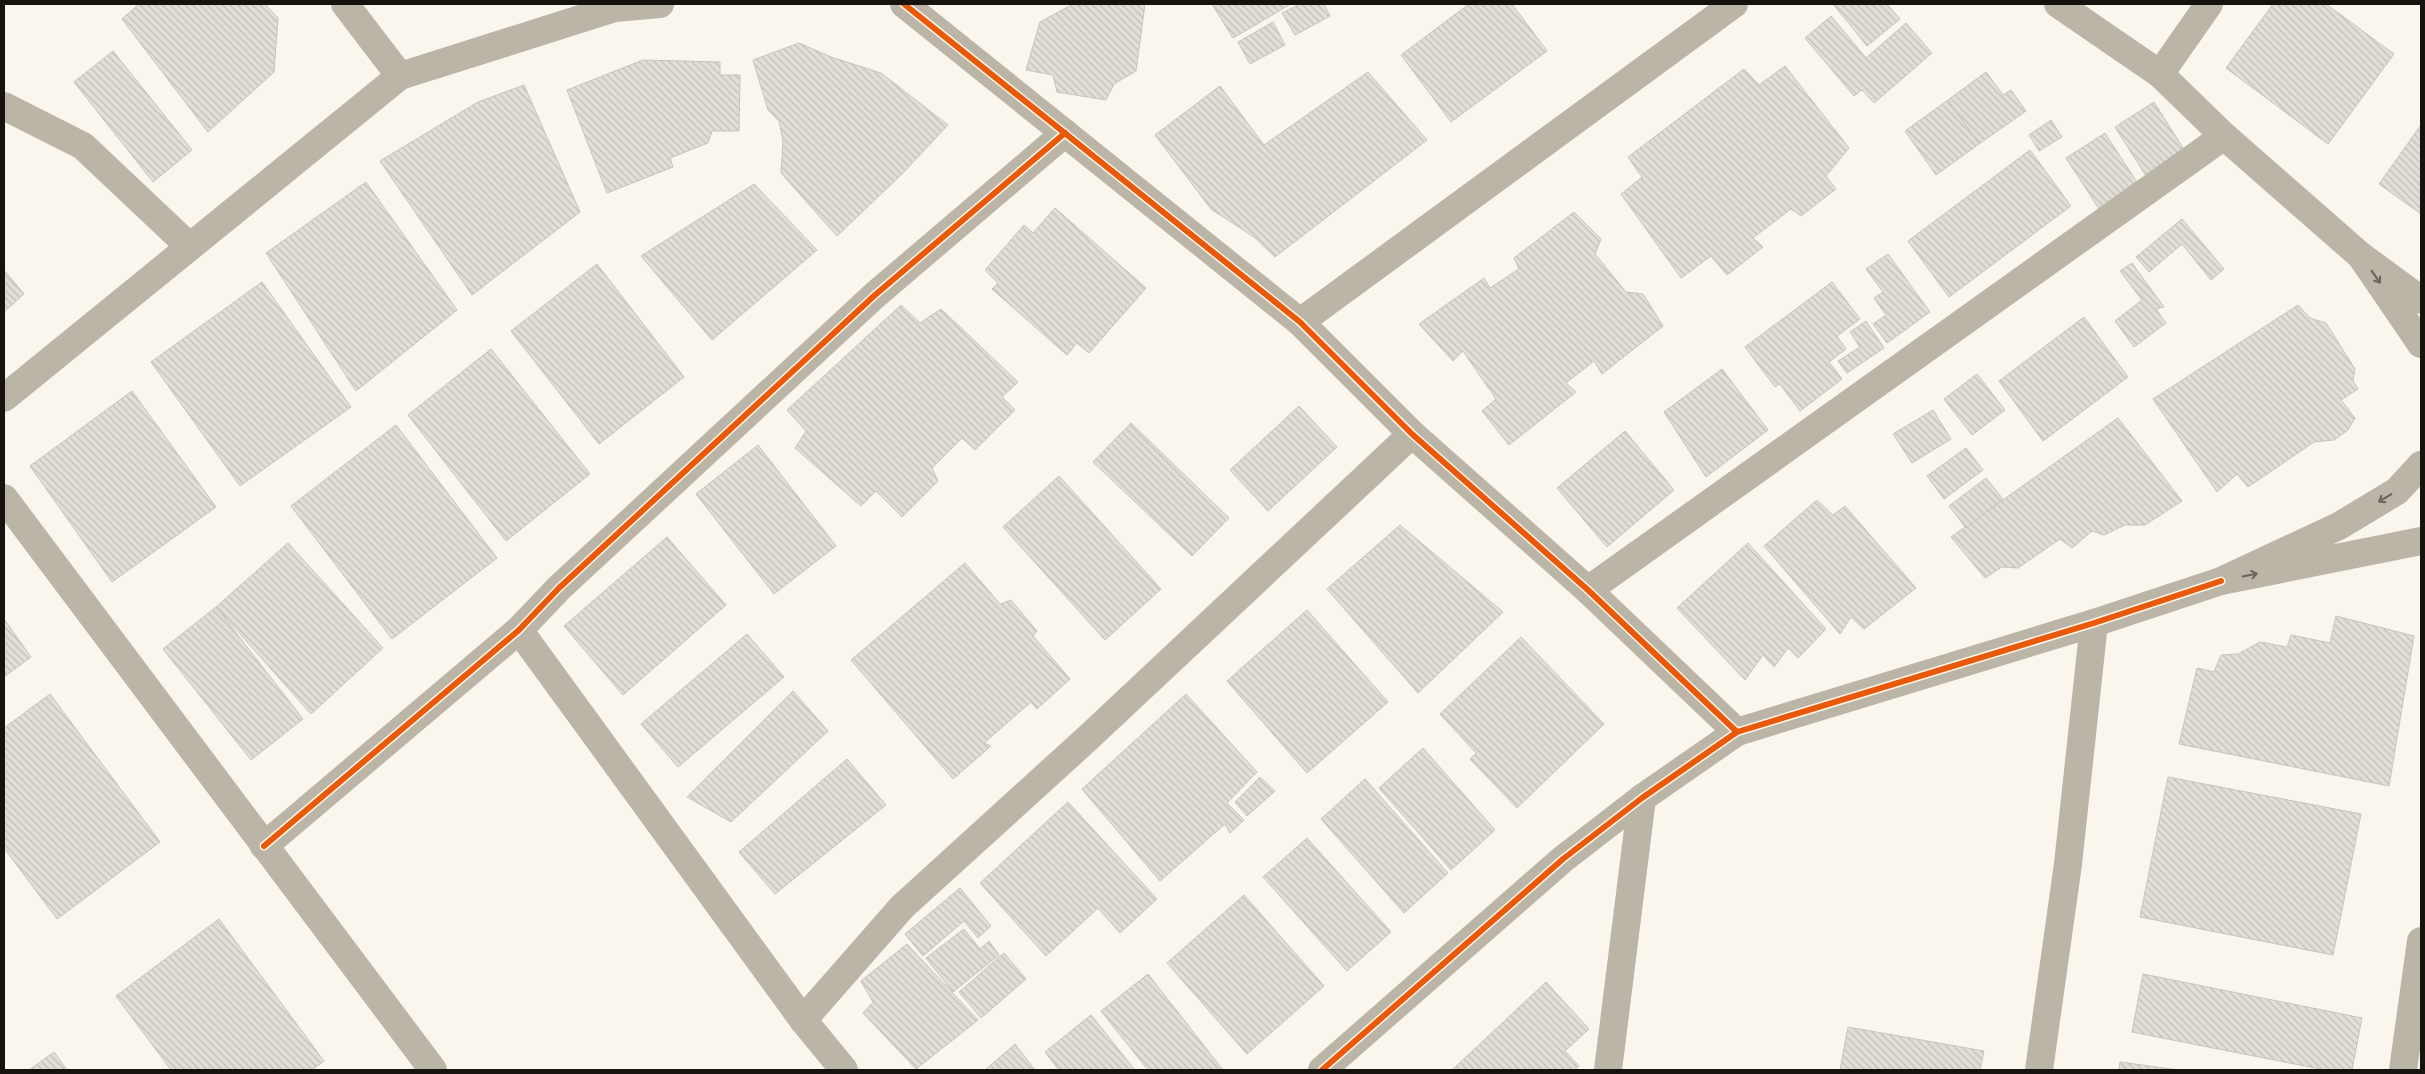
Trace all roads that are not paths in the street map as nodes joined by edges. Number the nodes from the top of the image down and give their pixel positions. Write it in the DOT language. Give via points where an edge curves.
graph roads {
  1 [pos="345,4"];
  2 [pos="660,4"];
  3 [pos="904,4"];
  4 [pos="1734,4"];
  5 [pos="2058,4"];
  6 [pos="2209,4"];
  7 [pos="615,6"];
  8 [pos="2160,74"];
  9 [pos="400,76"];
  10 [pos="4,106"];
  11 [pos="1065,133"];
  12 [pos="2224,136"];
  13 [pos="190,247"];
  14 [pos="2361,256"];
  15 [pos="2421,300"];
  16 [pos="1300,322"];
  17 [pos="2421,344"];
  18 [pos="4,398"];
  19 [pos="1412,434"];
  20 [pos="2421,465"];
  21 [pos="4,498"];
  22 [pos="2421,541"];
  23 [pos="2221,581"];
  24 [pos="1588,590"];
  25 [pos="2094,623"];
  26 [pos="519,630"];
  27 [pos="1737,732"];
  28 [pos="1642,798"];
  29 [pos="264,846"];
  30 [pos="2421,941"];
  31 [pos="803,1020"];
  32 [pos="432,1070"];
  33 [pos="844,1070"];
  34 [pos="1322,1070"];
  35 [pos="1608,1070"];
  36 [pos="2039,1070"];
  37 [pos="2403,1070"];
  1 -- 9 [label="street"];
  2 -- 7 [label="main road"];
  3 -- 11 [label="street"];
  4 -- 16 [label="street"];
  5 -- 8 [label="street"];
  6 -- 8 [label="street"];
  7 -- 9 [label="main road"];
  8 -- 12 [label="street"];
  9 -- 13 [label="main road"];
  10 -- 13 [label="street" via="82,146"];
  11 -- 16 [label="street"];
  11 -- 26 [label="street" via="875,295 559,588"];
  12 -- 14 [label="street"];
  12 -- 24 [label="street"];
  13 -- 18 [label="main road"];
  14 -- 15 [label="street"];
  14 -- 17 [label="street, one-way"];
  16 -- 19 [label="street"];
  19 -- 24 [label="street"];
  19 -- 31 [label="street" via="902,907"];
  20 -- 23 [label="street, one-way" via="2397,491 2339,526"];
  21 -- 29 [label="street"];
  23 -- 22 [label="street, one-way"];
  23 -- 25 [label="street"];
  24 -- 27 [label="street"];
  25 -- 27 [label="street"];
  25 -- 36 [label="street" via="2068,864"];
  26 -- 29 [label="street"];
  26 -- 31 [label="street"];
  27 -- 28 [label="street"];
  28 -- 34 [label="street" via="1563,858"];
  28 -- 35 [label="street"];
  29 -- 32 [label="street"];
  30 -- 37 [label="street"];
  31 -- 33 [label="street"];
}
